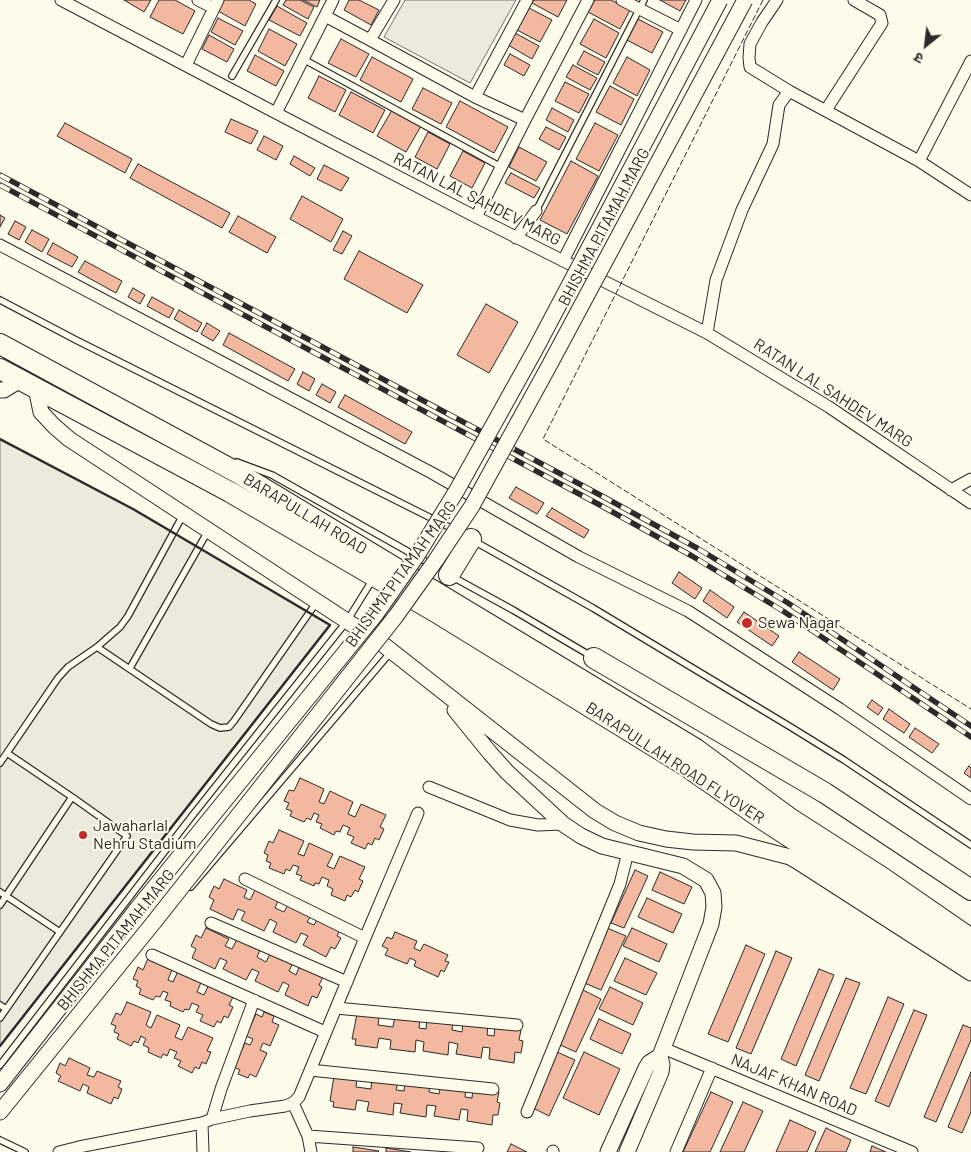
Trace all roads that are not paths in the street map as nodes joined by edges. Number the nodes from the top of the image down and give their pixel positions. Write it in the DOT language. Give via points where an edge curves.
graph roads {
  1 [pos="61,0"];
  2 [pos="198,0"];
  3 [pos="276,0"];
  4 [pos="333,0"];
  5 [pos="394,0"];
  6 [pos="527,0"];
  7 [pos="588,0"];
  8 [pos="622,0"];
  9 [pos="696,0"];
  10 [pos="720,0"];
  11 [pos="745,0"];
  12 [pos="777,0"];
  13 [pos="854,0"];
  14 [pos="216,4"];
  15 [pos="642,4"];
  16 [pos="325,16"];
  17 [pos="681,30"];
  18 [pos="370,40"];
  19 [pos="303,59"];
  20 [pos="971,62"];
  21 [pos="186,65"];
  22 [pos="232,76"];
  23 [pos="226,86"];
  24 [pos="789,90"];
  25 [pos="475,96"];
  26 [pos="826,110"];
  27 [pos="276,113"];
  28 [pos="525,120"];
  29 [pos="919,160"];
  30 [pos="502,167"];
  31 [pos="971,195"];
  32 [pos="536,211"];
  33 [pos="476,217"];
  34 [pos="516,238"];
  35 [pos="0,245"];
  36 [pos="563,261"];
  37 [pos="0,300"];
  38 [pos="707,333"];
  39 [pos="0,344"];
  40 [pos="0,369"];
  41 [pos="28,384"];
  42 [pos="0,390"];
  43 [pos="174,439"];
  44 [pos="219,455"];
  45 [pos="227,459"];
  46 [pos="971,479"];
  47 [pos="951,490"];
  48 [pos="971,503"];
  49 [pos="184,514"];
  50 [pos="208,530"];
  51 [pos="465,536"];
  52 [pos="449,575"];
  53 [pos="375,576"];
  54 [pos="317,601"];
  55 [pos="347,621"];
  56 [pos="97,647"];
  57 [pos="392,651"];
  58 [pos="594,658"];
  59 [pos="130,668"];
  60 [pos="618,672"];
  61 [pos="439,689"];
  62 [pos="605,694"];
  63 [pos="665,700"];
  64 [pos="651,722"];
  65 [pos="7,753"];
  66 [pos="691,758"];
  67 [pos="0,763"];
  68 [pos="429,787"];
  69 [pos="72,797"];
  70 [pos="971,799"];
  71 [pos="418,813"];
  72 [pos="563,824"];
  73 [pos="971,845"];
  74 [pos="628,852"];
  75 [pos="245,879"];
  76 [pos="189,889"];
  77 [pos="971,890"];
  78 [pos="0,892"];
  79 [pos="6,896"];
  80 [pos="176,904"];
  81 [pos="0,905"];
  82 [pos="154,922"];
  83 [pos="211,923"];
  84 [pos="60,932"];
  85 [pos="364,938"];
  86 [pos="971,939"];
  87 [pos="152,955"];
  88 [pos="971,957"];
  89 [pos="971,973"];
  90 [pos="347,982"];
  91 [pos="254,1000"];
  92 [pos="0,1005"];
  93 [pos="336,1008"];
  94 [pos="6,1009"];
  95 [pos="0,1018"];
  96 [pos="517,1025"];
  97 [pos="325,1032"];
  98 [pos="662,1052"];
  99 [pos="4,1066"];
  100 [pos="712,1068"];
  101 [pos="310,1070"];
  102 [pos="0,1084"];
  103 [pos="493,1089"];
  104 [pos="293,1103"];
  105 [pos="0,1112"];
  106 [pos="527,1112"];
  107 [pos="207,1121"];
  108 [pos="308,1136"];
  109 [pos="0,1140"];
  110 [pos="478,1148"];
  111 [pos="25,1152"];
  112 [pos="59,1152"];
  113 [pos="203,1152"];
  114 [pos="311,1152"];
  115 [pos="608,1152"];
  116 [pos="627,1152"];
  117 [pos="676,1152"];
  118 [pos="912,1152"];
  1 -- 21 [label="street, RATAN LAL SAHDEV MARG"];
  2 -- 14 [label="street"];
  3 -- 22 [label="lane"];
  4 -- 16 [label="street"];
  5 -- 18 [label="street"];
  6 -- 25 [label="street"];
  7 -- 28 [label="street"];
  8 -- 15 [label="street"];
  9 -- 17 [label="street"];
  10 -- 99 [label="main road, BHISHMA PITAMAH MARG, bridge" via="535,350 420,550 376,614 136,910"];
  11 -- 82 [label="main road, BHISHMA PITAMAH MARG, bridge" via="472,506 396,616"];
  12 -- 24 [label="street" via="750,44 750,67"];
  13 -- 26 [label="street" via="880,15 882,23"];
  14 -- 21 [label="street"];
  15 -- 17 [label="street"];
  15 -- 32 [label="lane"];
  16 -- 18 [label="street"];
  16 -- 19 [label="street"];
  17 -- 36 [label="street"];
  18 -- 25 [label="street"];
  19 -- 27 [label="street"];
  19 -- 30 [label="lane"];
  20 -- 29 [label="street"];
  21 -- 23 [label="street, RATAN LAL SAHDEV MARG"];
  22 -- 23 [label="street"];
  23 -- 27 [label="street, RATAN LAL SAHDEV MARG"];
  24 -- 26 [label="street"];
  24 -- 38 [label="street" via="779,105 773,144 742,210 716,280"];
  25 -- 28 [label="street"];
  26 -- 29 [label="street"];
  27 -- 33 [label="street, RATAN LAL SAHDEV MARG"];
  28 -- 30 [label="street"];
  29 -- 31 [label="street"];
  30 -- 33 [label="street"];
  32 -- 34 [label="street"];
  33 -- 34 [label="street, RATAN LAL SAHDEV MARG"];
  34 -- 36 [label="street, RATAN LAL SAHDEV MARG"];
  35 -- 70 [label="street" via="432,473 579,557 688,611"];
  36 -- 38 [label="street, RATAN LAL SAHDEV MARG"];
  37 -- 51 [label="lane"];
  38 -- 47 [label="street, RATAN LAL SAHDEV MARG" via="829,408"];
  39 -- 43 [label="highway, BARAPULLAH ROAD"];
  40 -- 41 [label="highway, BARAPULLAH ROAD"];
  41 -- 42 [label="main road"];
  41 -- 49 [label="main road" via="41,412 69,439"];
  41 -- 53 [label="highway, BARAPULLAH ROAD" via="230,492"];
  43 -- 44 [label="lane"];
  43 -- 62 [label="highway, BARAPULLAH ROAD" via="254,483"];
  45 -- 52 [label="lane" via="272,475"];
  46 -- 47 [label="street"];
  47 -- 48 [label="street, RATAN LAL SAHDEV MARG"];
  49 -- 50 [label="main road"];
  49 -- 56 [label="lane" via="128,616"];
  50 -- 54 [label="main road"];
  50 -- 59 [label="lane"];
  51 -- 52 [label="highway"];
  51 -- 73 [label="lane" via="751,703 844,760"];
  52 -- 58 [label="lane"];
  53 -- 55 [label="lane"];
  53 -- 66 [label="highway, BARAPULLAH ROAD FLYOVER"];
  54 -- 55 [label="main road"];
  54 -- 59 [label="lane" via="228,727 212,724"];
  55 -- 57 [label="main road"];
  55 -- 99 [label="lane" via="192,816"];
  56 -- 59 [label="lane"];
  56 -- 65 [label="lane" via="80,657 58,678"];
  57 -- 61 [label="main road"];
  57 -- 76 [label="lane"];
  58 -- 60 [label="highway"];
  60 -- 62 [label="highway"];
  60 -- 63 [label="highway"];
  61 -- 72 [label="main road" via="490,753"];
  61 -- 89 [label="main road" via="595,811 615,822 639,833 666,839 736,843 790,857"];
  62 -- 64 [label="highway, BARAPULLAH ROAD FLYOVER"];
  63 -- 64 [label="highway"];
  63 -- 77 [label="highway" via="825,793"];
  64 -- 66 [label="highway, BARAPULLAH ROAD FLYOVER"];
  65 -- 67 [label="lane"];
  65 -- 69 [label="lane"];
  66 -- 86 [label="highway, BARAPULLAH ROAD FLYOVER" via="883,878"];
  66 -- 88 [label="highway, BARAPULLAH ROAD FLYOVER" via="762,819"];
  68 -- 72 [label="street" via="510,820 538,825"];
  69 -- 79 [label="lane"];
  69 -- 84 [label="lane" via="127,836"];
  71 -- 85 [label="street"];
  72 -- 74 [label="main road" via="602,846"];
  74 -- 98 [label="main road" via="683,866 706,880 713,894 711,924"];
  74 -- 106 [label="street" via="620,884"];
  75 -- 85 [label="street"];
  78 -- 79 [label="lane"];
  79 -- 81 [label="lane"];
  79 -- 84 [label="lane"];
  80 -- 82 [label="lane" via="164,919"];
  82 -- 105 [label="main road, BHISHMA PITAMAH MARG"];
  83 -- 90 [label="street"];
  84 -- 94 [label="lane"];
  85 -- 90 [label="street"];
  87 -- 91 [label="street"];
  90 -- 93 [label="street"];
  91 -- 97 [label="street"];
  91 -- 107 [label="street"];
  92 -- 94 [label="lane"];
  93 -- 96 [label="street"];
  93 -- 97 [label="street"];
  94 -- 95 [label="lane"];
  97 -- 101 [label="street"];
  98 -- 100 [label="street, NAJAF KHAN ROAD"];
  98 -- 115 [label="main road" via="646,1068"];
  98 -- 116 [label="main road" via="661,1072"];
  99 -- 102 [label="main road, BHISHMA PITAMAH MARG"];
  100 -- 117 [label="street"];
  100 -- 118 [label="street, NAJAF KHAN ROAD"];
  101 -- 103 [label="street"];
  101 -- 104 [label="street" via="299,1097"];
  104 -- 107 [label="street"];
  104 -- 108 [label="street"];
  107 -- 112 [label="street"];
  107 -- 113 [label="street"];
  108 -- 110 [label="street"];
  108 -- 114 [label="street"];
  109 -- 111 [label="lane"];
}
